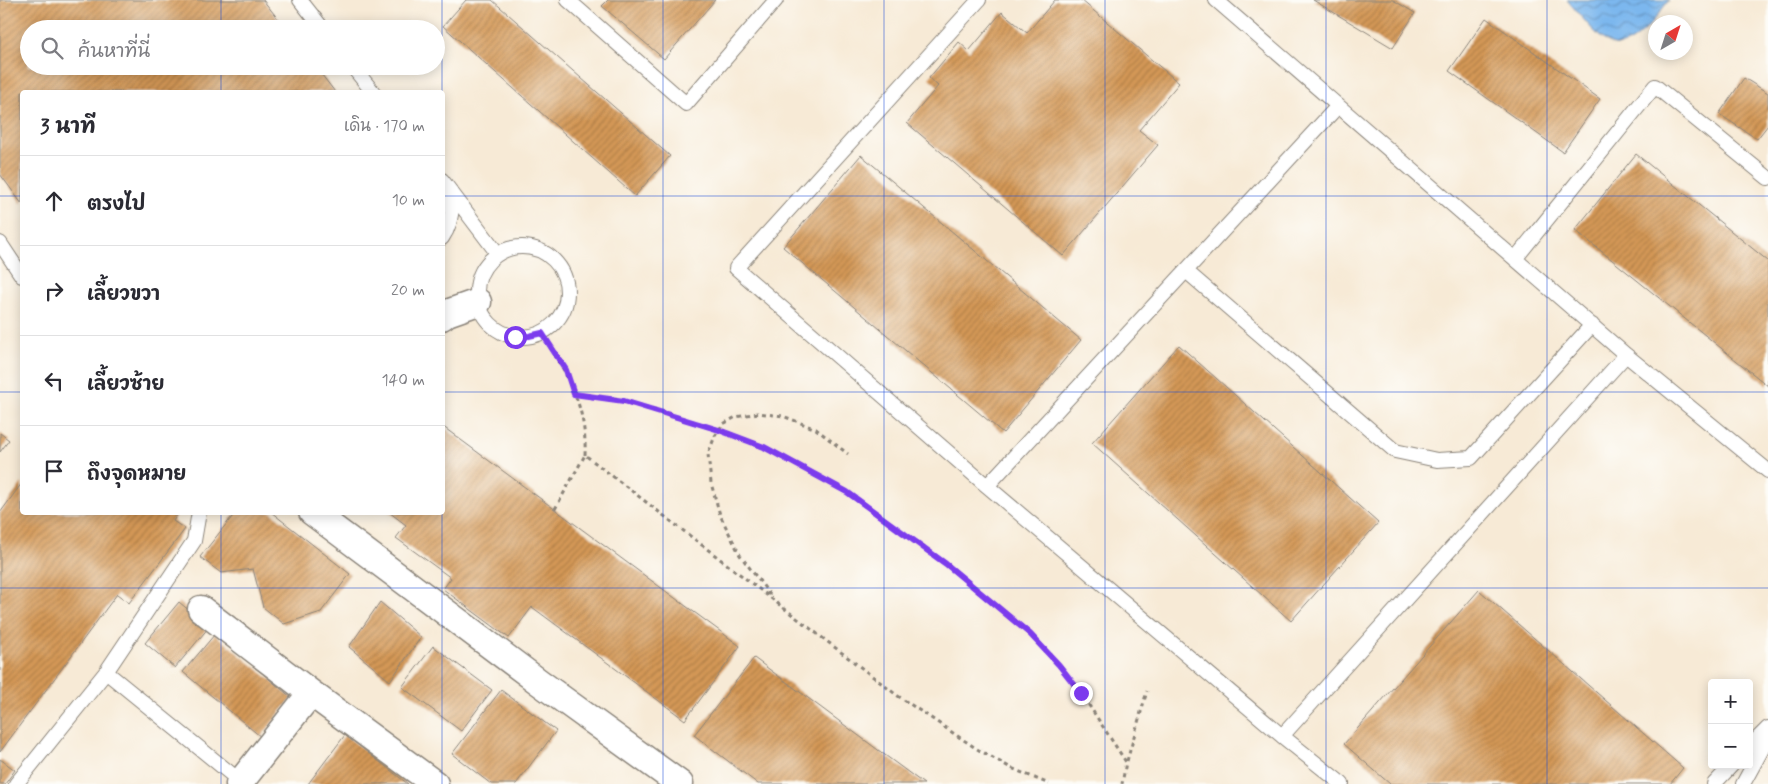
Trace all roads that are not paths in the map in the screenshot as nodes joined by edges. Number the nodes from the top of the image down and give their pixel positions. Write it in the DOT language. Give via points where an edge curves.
graph roads {
  1 [pos="300,0"];
  2 [pos="568,0"];
  3 [pos="776,0"];
  4 [pos="979,0"];
  5 [pos="1216,0"];
  6 [pos="316,20"];
  7 [pos="359,75"];
  8 [pos="371,90"];
  9 [pos="1338,106"];
  10 [pos="1768,178"];
  11 [pos="446,185"];
  12 [pos="445,234"];
  13 [pos="0,243"];
  14 [pos="498,254"];
  15 [pos="1515,259"];
  16 [pos="1186,270"];
  17 [pos="20,273"];
  18 [pos="478,302"];
  19 [pos="445,315"];
  20 [pos="1592,325"];
  21 [pos="1626,355"];
  22 [pos="1768,471"];
  23 [pos="987,486"];
  24 [pos="198,515"];
  25 [pos="316,515"];
  26 [pos="201,609"];
  27 [pos="106,672"];
  28 [pos="311,693"];
  29 [pos="1768,728"];
  30 [pos="1282,736"];
  31 [pos="1768,738"];
  32 [pos="1753,743"];
  33 [pos="1728,769"];
  34 [pos="240,783"];
  35 [pos="16,784"];
  36 [pos="435,784"];
  37 [pos="680,784"];
  38 [pos="1342,784"];
  39 [pos="1714,784"];
  40 [pos="1743,784"];
  1 -- 6 [label="lane"];
  2 -- 3 [label="lane" via="686,104"];
  4 -- 23 [label="lane" via="736,268"];
  5 -- 9 [label="lane"];
  7 -- 8 [label="lane"];
  9 -- 15 [label="lane"];
  9 -- 16 [label="lane"];
  10 -- 15 [label="lane" via="1655,86"];
  11 -- 12 [label="lane" via="453,209"];
  11 -- 14 [label="lane"];
  13 -- 17 [label="lane"];
  14 -- 18 [label="lane" via="480,276"];
  14 -- 18 [label="lane" via="512,248 526,248 553,260 562,272 566,302 553,325 542,333 515,337 491,325"];
  15 -- 20 [label="lane"];
  16 -- 20 [label="lane" via="1395,451 1437,460 1472,458"];
  16 -- 23 [label="lane"];
  18 -- 19 [label="street"];
  20 -- 21 [label="lane"];
  21 -- 22 [label="lane"];
  21 -- 30 [label="lane"];
  23 -- 30 [label="lane"];
  24 -- 27 [label="lane" via="194,541"];
  25 -- 37 [label="street"];
  26 -- 28 [label="street"];
  27 -- 34 [label="lane"];
  27 -- 35 [label="lane"];
  28 -- 34 [label="street"];
  28 -- 36 [label="street"];
  29 -- 32 [label="lane"];
  30 -- 38 [label="lane"];
  31 -- 40 [label="lane"];
  33 -- 39 [label="lane"];
}
